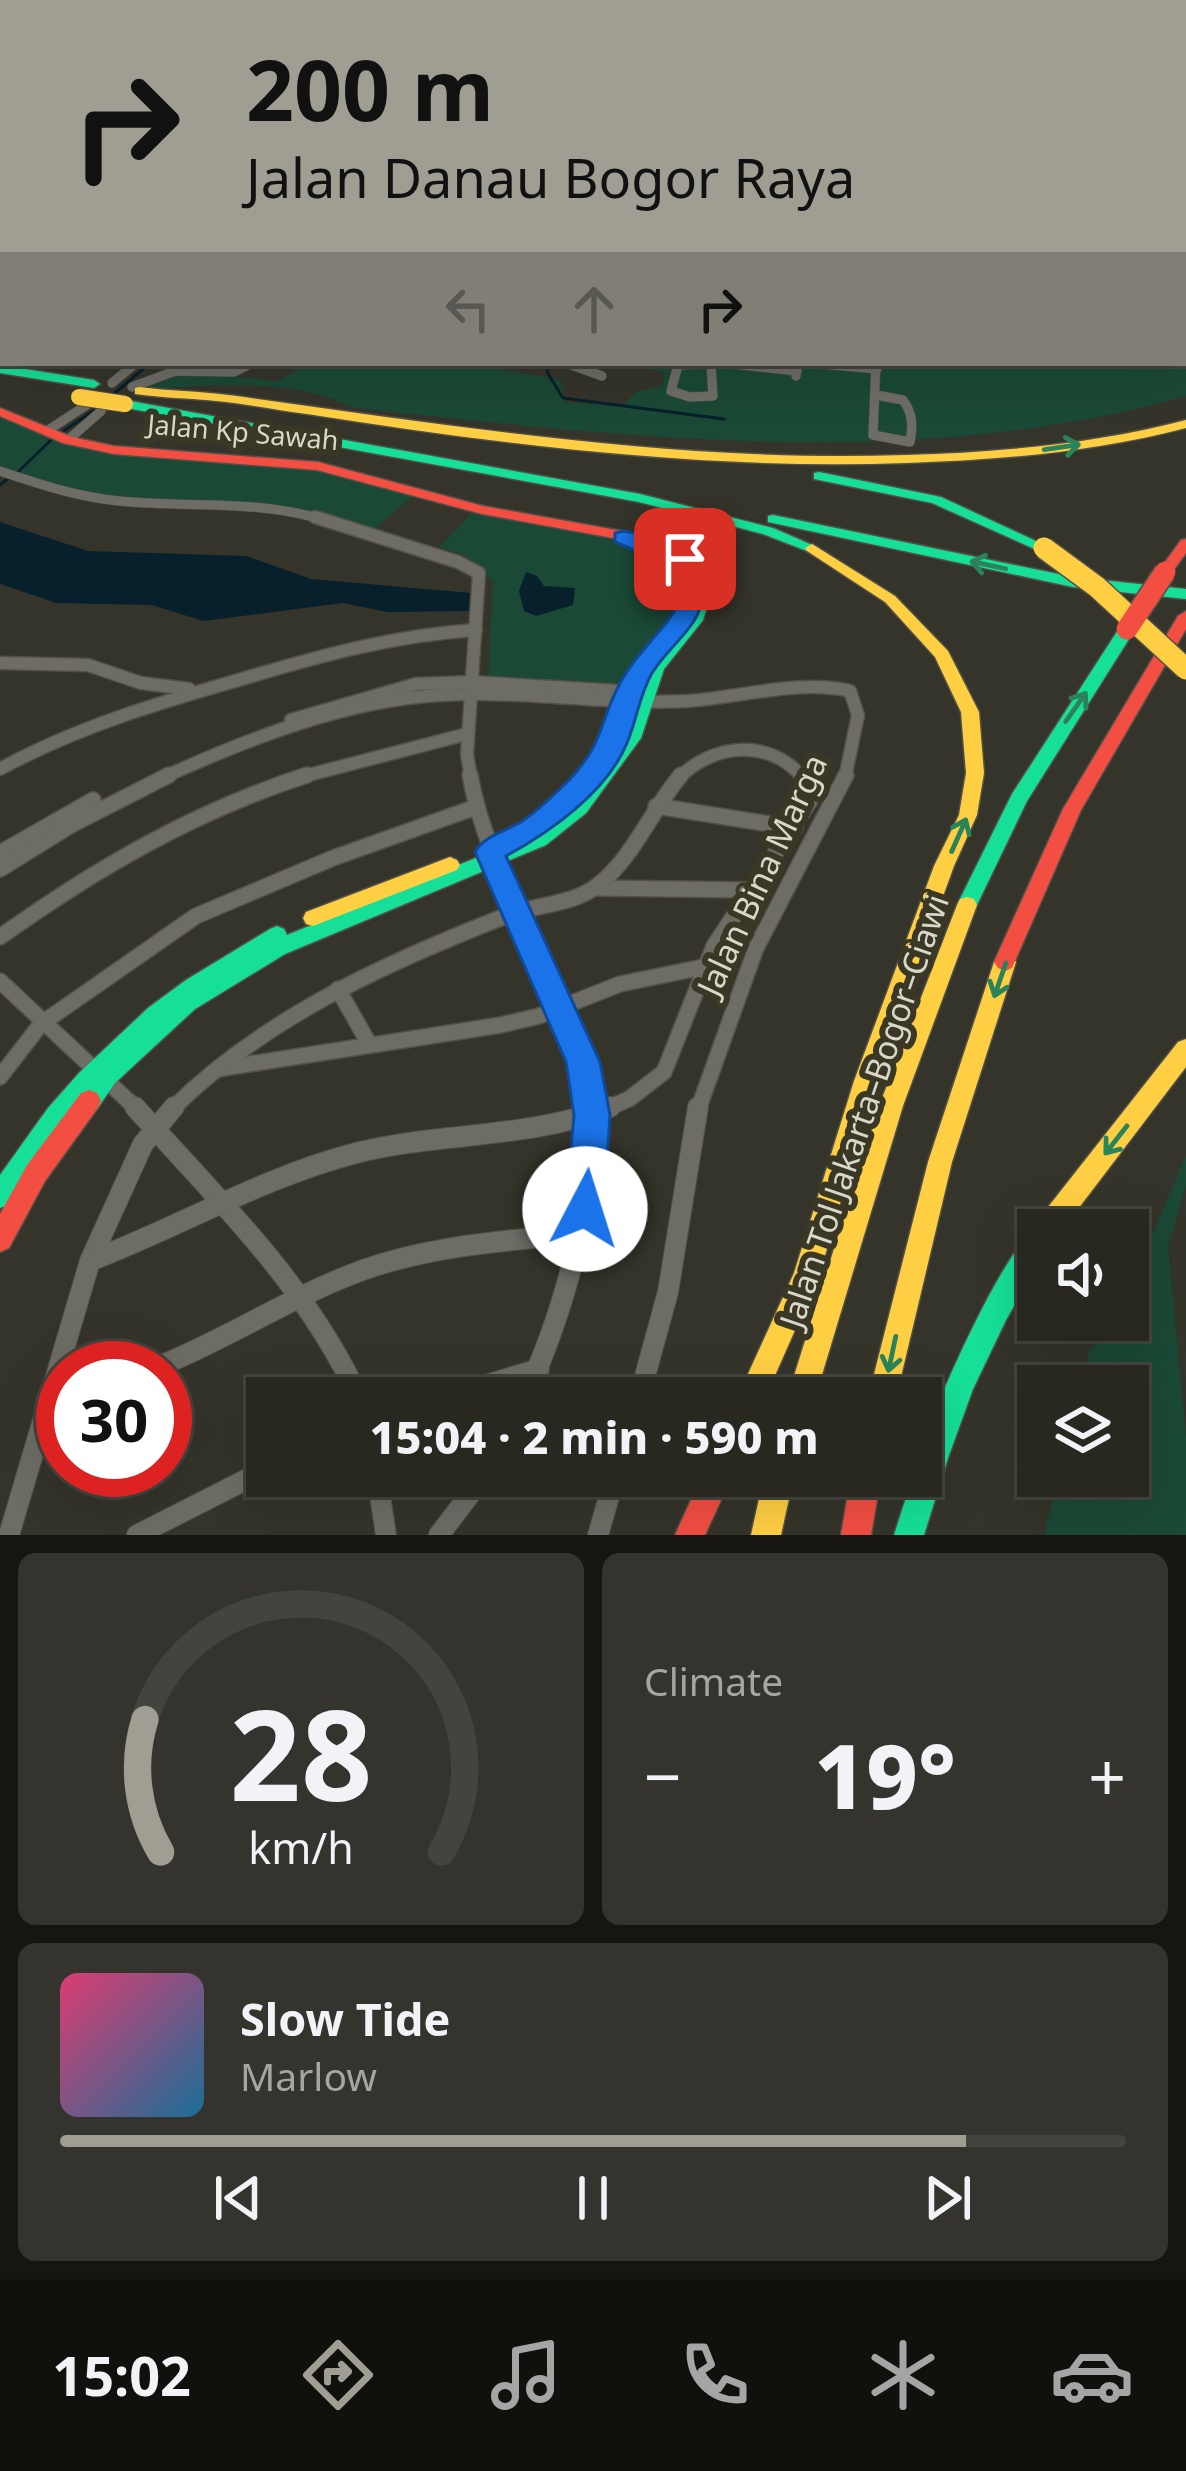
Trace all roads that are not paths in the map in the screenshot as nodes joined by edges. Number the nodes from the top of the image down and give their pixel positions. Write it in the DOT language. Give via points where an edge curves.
graph roads {
  1 [pos="134,366"];
  2 [pos="246,366"];
  3 [pos="574,366"];
  4 [pos="678,366"];
  5 [pos="720,366"];
  6 [pos="733,366"];
  7 [pos="742,366"];
  8 [pos="876,366"];
  9 [pos="0,369"];
  10 [pos="602,376"];
  11 [pos="0,384"];
  12 [pos="114,395"];
  13 [pos="877,395"];
  14 [pos="0,412"];
  15 [pos="1186,424"];
  16 [pos="58,436"];
  17 [pos="310,437"];
  18 [pos="2,472"];
  19 [pos="1186,543"];
  20 [pos="1186,595"];
  21 [pos="1186,616"];
  22 [pos="476,630"];
  23 [pos="0,663"];
  24 [pos="1186,669"];
  25 [pos="141,683"];
  26 [pos="473,688"];
  27 [pos="191,690"];
  28 [pos="636,698"];
  29 [pos="127,713"];
  30 [pos="467,734"];
  31 [pos="0,769"];
  32 [pos="656,806"];
  33 [pos="476,807"];
  34 [pos="795,828"];
  35 [pos="0,853"];
  36 [pos="492,856"];
  37 [pos="0,869"];
  38 [pos="595,888"];
  39 [pos="749,890"];
  40 [pos="516,911"];
  41 [pos="0,937"];
  42 [pos="703,968"];
  43 [pos="0,981"];
  44 [pos="338,989"];
  45 [pos="562,1006"];
  46 [pos="41,1024"];
  47 [pos="368,1042"];
  48 [pos="1186,1049"];
  49 [pos="217,1069"];
  50 [pos="101,1071"];
  51 [pos="0,1077"];
  52 [pos="592,1115"];
  53 [pos="153,1128"];
  54 [pos="0,1196"];
  55 [pos="228,1202"];
  56 [pos="1062,1209"];
  57 [pos="581,1233"];
  58 [pos="0,1239"];
  59 [pos="86,1263"];
  60 [pos="1017,1272"];
  61 [pos="306,1297"];
  62 [pos="69,1341"];
  63 [pos="192,1355"];
  64 [pos="539,1369"];
  65 [pos="350,1377"];
  66 [pos="520,1377"];
  67 [pos="535,1377"];
  68 [pos="646,1377"];
  69 [pos="760,1377"];
  70 [pos="808,1377"];
  71 [pos="887,1377"];
  72 [pos="36,1456"];
  73 [pos="246,1480"];
  74 [pos="380,1497"];
  75 [pos="468,1497"];
  76 [pos="609,1497"];
  77 [pos="707,1497"];
  78 [pos="774,1497"];
  79 [pos="862,1497"];
  80 [pos="9,1535"];
  81 [pos="136,1535"];
  82 [pos="386,1535"];
  83 [pos="440,1535"];
  84 [pos="598,1535"];
  85 [pos="690,1535"];
  86 [pos="766,1535"];
  87 [pos="856,1535"];
  88 [pos="909,1535"];
  1 -- 12 [label="street"];
  2 -- 12 [label="street" via="175,371"];
  3 -- 10 [label="street"];
  4 -- 5 [label="street" via="671,391 690,398 712,396"];
  6 -- 7 [label="street" via="797,371"];
  8 -- 13 [label="street"];
  9 -- 12 [label="main road"];
  11 -- 12 [label="main road"];
  12 -- 15 [label="main road, one-way" via="216,396 433,434 689,460 931,460 1077,446"];
  12 -- 16 [label="street"];
  12 -- 16 [label="street"];
  12 -- 17 [label="main road"];
  12 -- 24 [label="main road, bridge" via="318,430 883,485 959,506 1044,548"];
  13 -- 13 [label="street" via="873,435 910,442 911,410"];
  14 -- 16 [label="main road, Jalan Kp Sawah"];
  16 -- 28 [label="main road, Jalan Kp Sawah" via="139,454 318,466 677,553 704,590 695,620"];
  20 -- 17 [label="main road, one-way" via="1073,583 565,476"];
  69 -- 17 [label="main road, one-way" via="806,1276 865,1081 968,815 973,736 954,677 890,599 824,554 780,536 640,498"];
  18 -- 22 [label="street" via="145,505 301,513 458,562 482,580"];
  70 -- 19 [label="main road, Jalan Tol Jakarta–Bogor–Ciawi, one-way, bridge" via="965,911 1005,824"];
  21 -- 71 [label="main road, one-way" via="1079,794 1016,930 930,1195"];
  22 -- 26 [label="street"];
  22 -- 27 [label="street" via="401,636"];
  23 -- 25 [label="street" via="88,665"];
  25 -- 27 [label="street"];
  25 -- 29 [label="street"];
  26 -- 28 [label="street, Jalan Bina Marga"];
  26 -- 30 [label="street"];
  26 -- 35 [label="street, Jalan Bina Marga" via="383,690 188,757"];
  26 -- 37 [label="street, Jalan Bina Marga" via="378,704 206,759 88,812"];
  27 -- 29 [label="street"];
  28 -- 36 [label="main road" via="614,744 558,810"];
  28 -- 68 [label="street, Jalan Bina Marga" via="675,702 842,686 855,696 857,743 757,946 698,1108 666,1319"];
  29 -- 31 [label="street"];
  30 -- 33 [label="street"];
  30 -- 41 [label="street" via="385,750 189,822 128,850"];
  32 -- 34 [label="street"];
  32 -- 34 [label="street" via="703,758 762,753 809,781 811,799"];
  32 -- 38 [label="street" via="634,848"];
  33 -- 36 [label="street"];
  33 -- 46 [label="street" via="196,916"];
  34 -- 39 [label="street"];
  36 -- 40 [label="street"];
  36 -- 50 [label="main road" via="388,887 228,959 148,1014"];
  38 -- 39 [label="street"];
  38 -- 40 [label="street"];
  39 -- 42 [label="street"];
  40 -- 44 [label="street"];
  40 -- 45 [label="street"];
  42 -- 45 [label="street" via="620,984"];
  42 -- 52 [label="street" via="666,1067 643,1090"];
  43 -- 46 [label="street"];
  44 -- 47 [label="street"];
  44 -- 49 [label="street" via="249,1039"];
  45 -- 47 [label="street" via="501,1025"];
  45 -- 52 [label="street"];
  46 -- 50 [label="street"];
  46 -- 51 [label="street"];
  47 -- 49 [label="street"];
  48 -- 56 [label="main road, one-way"];
  49 -- 53 [label="street"];
  50 -- 53 [label="street"];
  50 -- 54 [label="main road" via="51,1118"];
  50 -- 58 [label="main road"];
  52 -- 55 [label="street" via="323,1160"];
  52 -- 57 [label="street"];
  53 -- 55 [label="street"];
  53 -- 59 [label="street"];
  55 -- 59 [label="street"];
  55 -- 61 [label="street"];
  57 -- 61 [label="street" via="440,1250 363,1270"];
  57 -- 64 [label="street"];
  59 -- 62 [label="street"];
  60 -- 88 [label="main road" via="961,1380"];
  61 -- 63 [label="street"];
  61 -- 65 [label="street"];
  64 -- 66 [label="street"];
  64 -- 67 [label="street"];
  72 -- 80 [label="street"];
  73 -- 81 [label="street"];
  74 -- 82 [label="street"];
  75 -- 83 [label="street"];
  76 -- 84 [label="street"];
  77 -- 85 [label="main road"];
  78 -- 86 [label="main road"];
  79 -- 87 [label="main road"];
}
